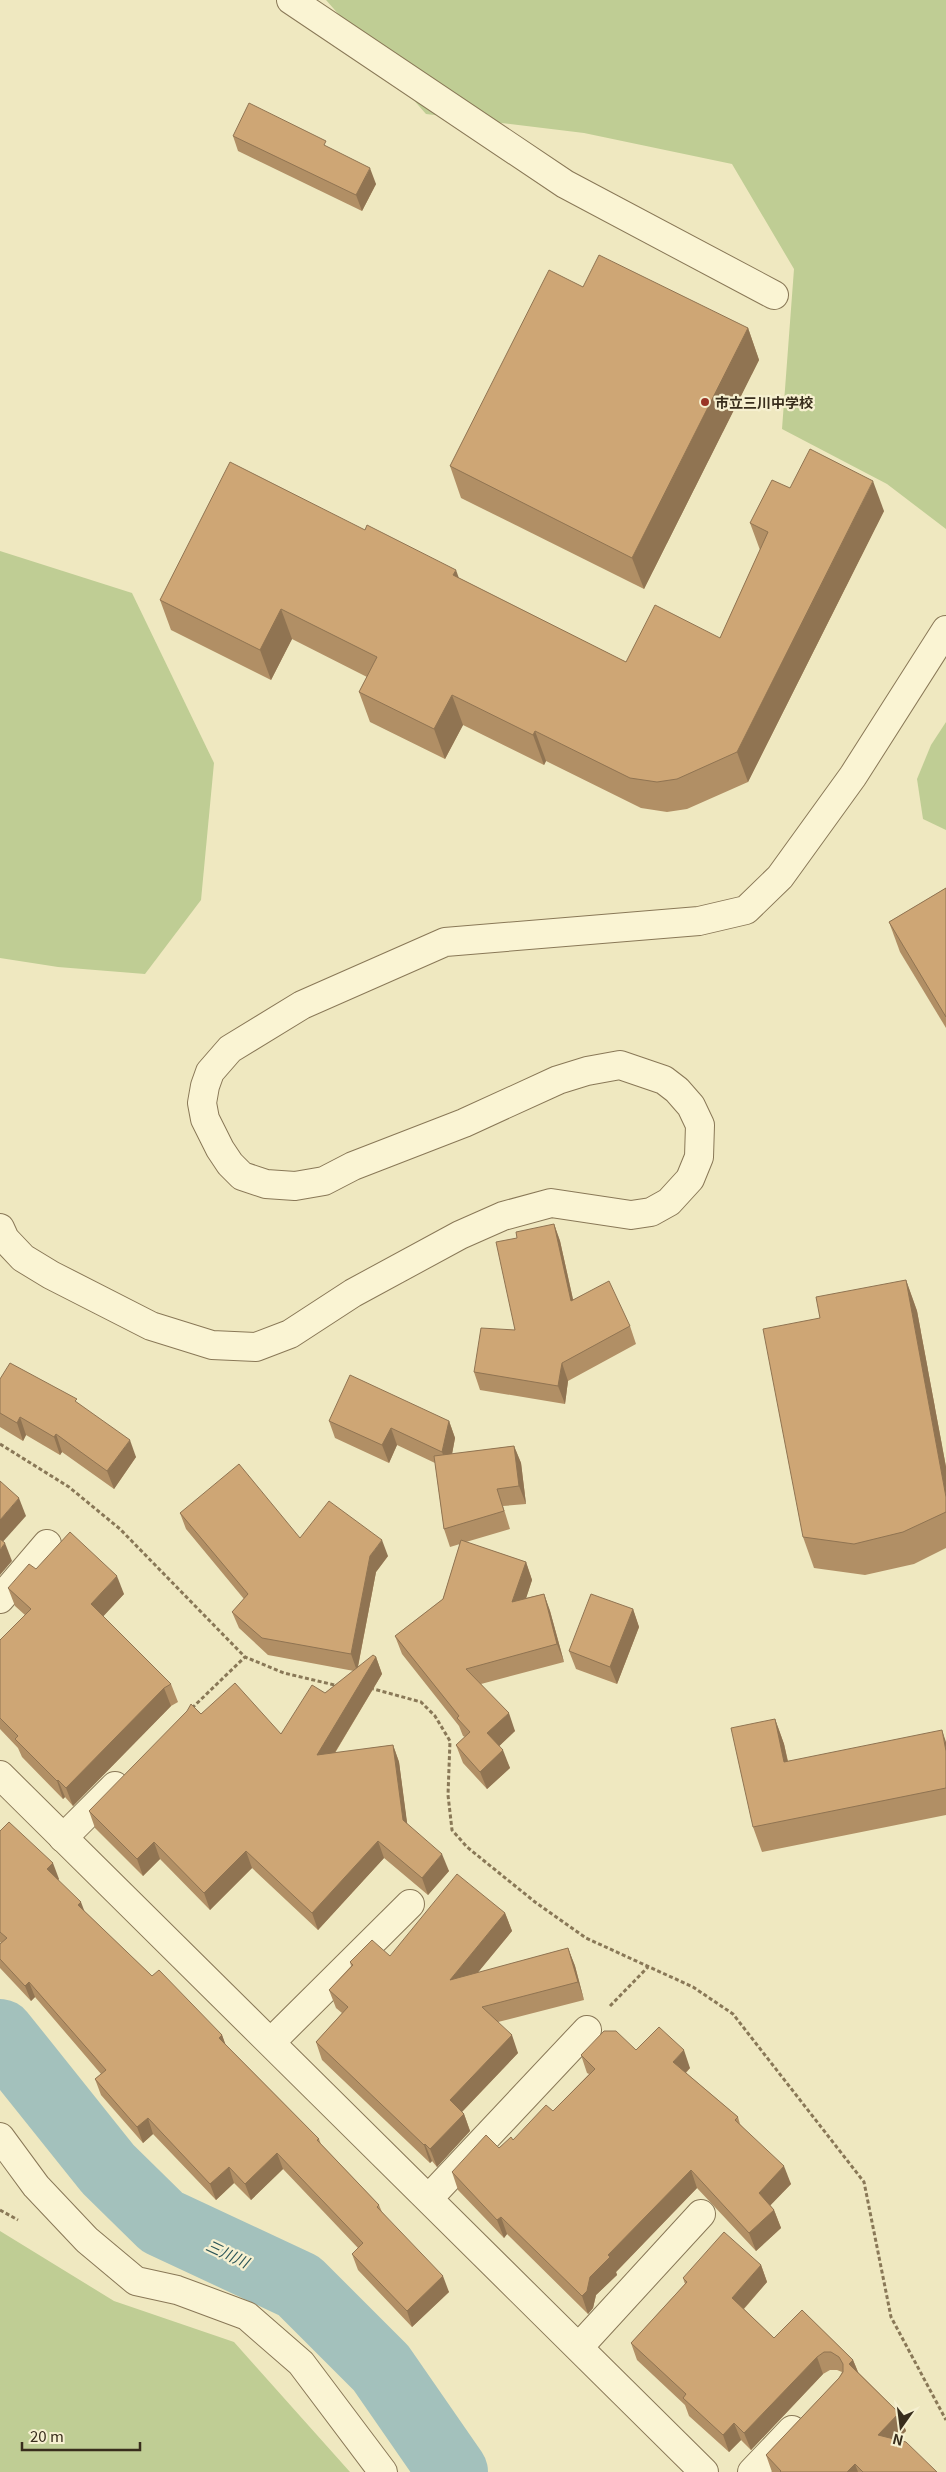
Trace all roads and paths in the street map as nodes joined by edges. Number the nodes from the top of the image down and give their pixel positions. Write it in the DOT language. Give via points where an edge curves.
graph roads {
  1 [pos="292,0"];
  2 [pos="774,295"];
  3 [pos="946,630"];
  4 [pos="0,1228"];
  5 [pos="0,1444"];
  6 [pos="47,1544"];
  7 [pos="0,1599"];
  8 [pos="245,1657"];
  9 [pos="341,1686"];
  10 [pos="364,1688"];
  11 [pos="189,1711"];
  12 [pos="133,1767"];
  13 [pos="0,1775"];
  14 [pos="64,1838"];
  15 [pos="410,1904"];
  16 [pos="648,1967"];
  17 [pos="587,2030"];
  18 [pos="271,2042"];
  19 [pos="0,2137"];
  20 [pos="429,2198"];
  21 [pos="700,2214"];
  22 [pos="579,2347"];
  23 [pos="807,2414"];
  24 [pos="946,2420"];
  25 [pos="383,2472"];
  26 [pos="704,2472"];
  27 [pos="752,2472"];
  1 -- 2 [label="street" via="565,184"];
  3 -- 4 [label="street" via="853,776 780,877 746,910 699,921 445,942 302,1005 230,1049 210,1072 205,1086 202,1102 205,1119 230,1164 242,1176 266,1184 295,1186 324,1180 464,1123 558,1080 587,1070 620,1065 664,1080 692,1106 700,1125 699,1157 690,1179 669,1202 652,1212 631,1216 551,1203 503,1216 460,1234 353,1293 290,1334 256,1347 212,1345 151,1326 23,1258 4,1239"];
  5 -- 8 [label="path" via="69,1487 120,1529"];
  6 -- 7 [label="street"];
  8 -- 9 [label="path" via="284,1673"];
  8 -- 11 [label="path"];
  10 -- 16 [label="path" via="421,1702 435,1716 450,1741 448,1794 452,1830 467,1847 586,1938"];
  12 -- 14 [label="street"];
  13 -- 14 [label="street"];
  14 -- 18 [label="street"];
  15 -- 18 [label="street"];
  16 -- 17 [label="path"];
  16 -- 24 [label="path" via="693,1987 733,2014 864,2182 890,2317"];
  17 -- 20 [label="street"];
  18 -- 20 [label="street"];
  19 -- 25 [label="street" via="36,2186 87,2240 136,2281 177,2290 247,2316 294,2357"];
  20 -- 22 [label="street"];
  21 -- 22 [label="street"];
  22 -- 26 [label="street"];
  23 -- 27 [label="street"];
}
